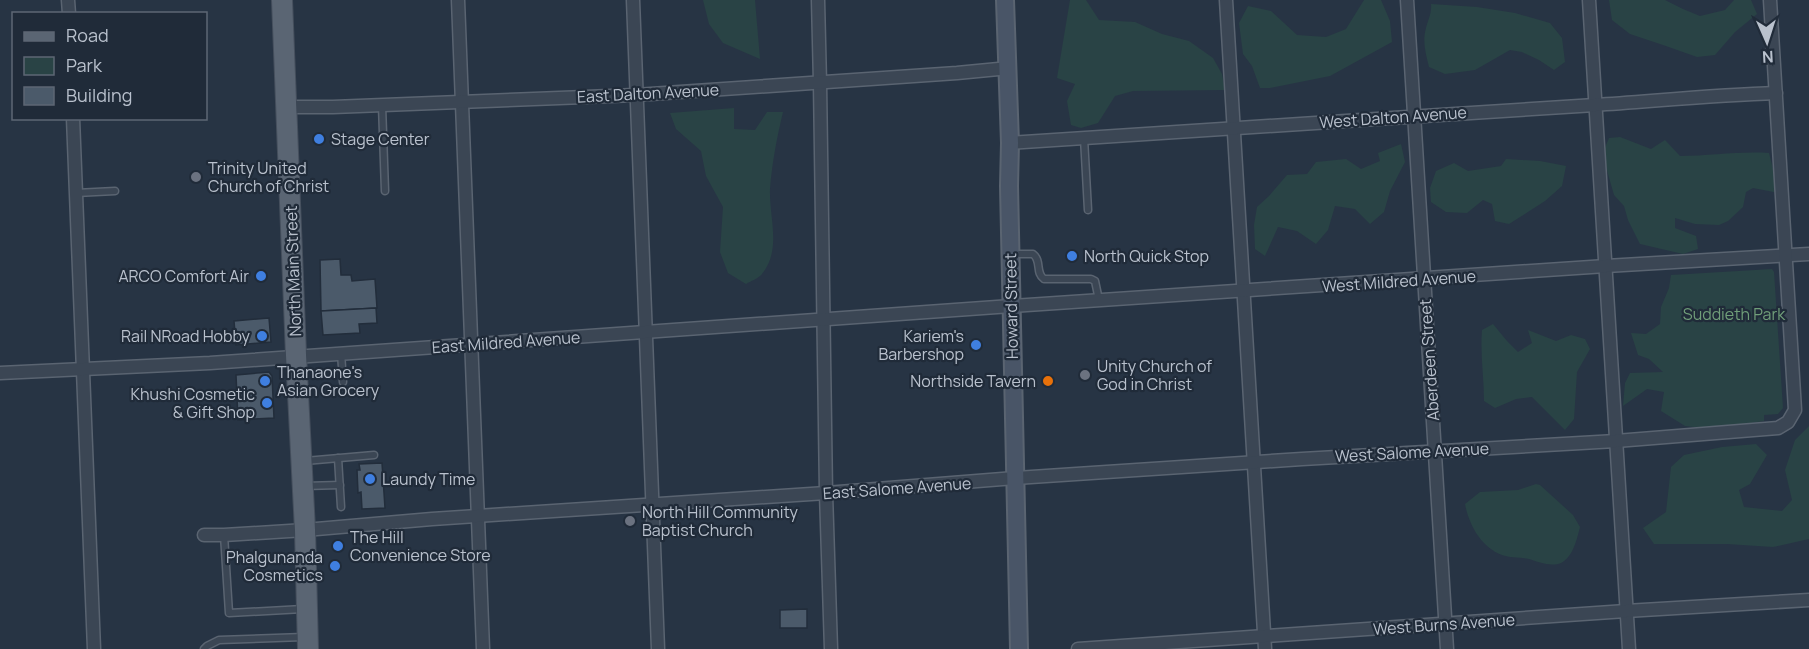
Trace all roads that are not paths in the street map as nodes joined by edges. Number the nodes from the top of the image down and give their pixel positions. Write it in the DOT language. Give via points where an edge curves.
graph roads {
  1 [pos="282,0"];
  2 [pos="458,0"];
  3 [pos="633,0"];
  4 [pos="818,0"];
  5 [pos="1005,0"];
  6 [pos="1226,0"];
  7 [pos="1407,0"];
  8 [pos="1589,0"];
  9 [pos="1770,0"];
  10 [pos="1009,68"];
  11 [pos="820,83"];
  12 [pos="1776,93"];
  13 [pos="636,95"];
  14 [pos="462,102"];
  15 [pos="382,105"];
  16 [pos="1595,105"];
  17 [pos="286,107"];
  18 [pos="1415,115"];
  19 [pos="73,120"];
  20 [pos="1234,128"];
  21 [pos="1084,138"];
  22 [pos="1010,143"];
  23 [pos="115,191"];
  24 [pos="385,191"];
  25 [pos="76,193"];
  26 [pos="1088,210"];
  27 [pos="1010,254"];
  28 [pos="1809,254"];
  29 [pos="1786,257"];
  30 [pos="1606,266"];
  31 [pos="1425,279"];
  32 [pos="1245,291"];
  33 [pos="1099,301"];
  34 [pos="1011,306"];
  35 [pos="823,320"];
  36 [pos="645,332"];
  37 [pos="471,344"];
  38 [pos="341,353"];
  39 [pos="296,356"];
  40 [pos="82,370"];
  41 [pos="0,373"];
  42 [pos="343,382"];
  43 [pos="1616,441"];
  44 [pos="1436,451"];
  45 [pos="374,455"];
  46 [pos="338,458"];
  47 [pos="301,462"];
  48 [pos="1255,463"];
  49 [pos="1015,478"];
  50 [pos="339,484"];
  51 [pos="303,486"];
  52 [pos="826,493"];
  53 [pos="653,504"];
  54 [pos="341,507"];
  55 [pos="477,516"];
  56 [pos="305,530"];
  57 [pos="204,535"];
  58 [pos="225,535"];
  59 [pos="1809,600"];
  60 [pos="307,608"];
  61 [pos="1626,611"];
  62 [pos="1445,624"];
  63 [pos="308,643"];
  64 [pos="1265,643"];
  65 [pos="94,649"];
  66 [pos="204,649"];
  67 [pos="483,649"];
  68 [pos="658,649"];
  69 [pos="831,649"];
  70 [pos="1019,649"];
  71 [pos="1078,649"];
  72 [pos="1447,649"];
  73 [pos="1629,649"];
  1 -- 17 [label="main road, North Main Street"];
  2 -- 14 [label="street"];
  3 -- 13 [label="street"];
  4 -- 11 [label="street"];
  5 -- 10 [label="main road, Howard Street"];
  6 -- 20 [label="street"];
  7 -- 18 [label="street, Aberdeen Street"];
  8 -- 16 [label="street"];
  9 -- 12 [label="street"];
  10 -- 11 [label="street, East Dalton Avenue"];
  10 -- 22 [label="main road, Howard Street"];
  11 -- 13 [label="street, East Dalton Avenue"];
  11 -- 35 [label="street"];
  12 -- 16 [label="street, West Dalton Avenue"];
  12 -- 29 [label="street"];
  13 -- 14 [label="street, East Dalton Avenue"];
  13 -- 36 [label="street"];
  14 -- 15 [label="street, East Dalton Avenue"];
  14 -- 37 [label="street"];
  15 -- 17 [label="street, East Dalton Avenue"];
  15 -- 24 [label="lane"];
  16 -- 18 [label="street, West Dalton Avenue"];
  16 -- 30 [label="street"];
  17 -- 39 [label="main road, North Main Street"];
  18 -- 20 [label="street, West Dalton Avenue"];
  18 -- 31 [label="street, Aberdeen Street"];
  19 -- 25 [label="street"];
  20 -- 21 [label="street, West Dalton Avenue"];
  20 -- 32 [label="street"];
  21 -- 22 [label="street, West Dalton Avenue"];
  21 -- 26 [label="lane"];
  22 -- 27 [label="main road, Howard Street"];
  23 -- 25 [label="lane"];
  25 -- 40 [label="street"];
  27 -- 33 [label="lane" via="1033,254 1044,279 1095,281"];
  27 -- 34 [label="main road, Howard Street"];
  28 -- 29 [label="street, West Mildred Avenue"];
  29 -- 30 [label="street, West Mildred Avenue"];
  29 -- 43 [label="street, West Salome Avenue" via="1795,405 1788,422 1778,428"];
  30 -- 31 [label="street, West Mildred Avenue"];
  30 -- 43 [label="street"];
  31 -- 32 [label="street, West Mildred Avenue"];
  31 -- 44 [label="street, Aberdeen Street"];
  32 -- 33 [label="street, West Mildred Avenue"];
  32 -- 48 [label="street"];
  33 -- 34 [label="street, West Mildred Avenue"];
  34 -- 35 [label="street, East Mildred Avenue"];
  34 -- 49 [label="main road, Howard Street"];
  35 -- 36 [label="street, East Mildred Avenue"];
  35 -- 52 [label="street"];
  36 -- 37 [label="street, East Mildred Avenue"];
  36 -- 53 [label="street"];
  37 -- 38 [label="street, East Mildred Avenue"];
  37 -- 55 [label="street"];
  38 -- 39 [label="street, East Mildred Avenue"];
  38 -- 42 [label="lane"];
  39 -- 40 [label="street, East Mildred Avenue"];
  39 -- 47 [label="main road, North Main Street"];
  40 -- 41 [label="street, East Mildred Avenue"];
  40 -- 65 [label="street"];
  43 -- 44 [label="street, West Salome Avenue"];
  43 -- 61 [label="street"];
  44 -- 48 [label="street, West Salome Avenue"];
  44 -- 62 [label="street, Aberdeen Street"];
  45 -- 46 [label="lane"];
  46 -- 47 [label="lane"];
  46 -- 50 [label="lane"];
  47 -- 51 [label="main road, North Main Street"];
  48 -- 49 [label="street, West Salome Avenue"];
  48 -- 64 [label="street"];
  49 -- 52 [label="street, East Salome Avenue"];
  49 -- 70 [label="main road, Howard Street"];
  50 -- 51 [label="lane"];
  50 -- 54 [label="lane"];
  51 -- 56 [label="main road, North Main Street"];
  52 -- 53 [label="street, East Salome Avenue"];
  52 -- 69 [label="street"];
  53 -- 55 [label="street, East Salome Avenue"];
  53 -- 68 [label="street"];
  55 -- 56 [label="street, East Salome Avenue"];
  55 -- 67 [label="street"];
  56 -- 58 [label="street, East Salome Avenue"];
  56 -- 60 [label="main road, North Main Street"];
  57 -- 58 [label="street, East Salome Avenue"];
  58 -- 60 [label="lane" via="229,613"];
  59 -- 61 [label="street, West Burns Avenue"];
  60 -- 63 [label="main road, North Main Street"];
  61 -- 62 [label="street, West Burns Avenue"];
  61 -- 73 [label="street"];
  62 -- 64 [label="street, West Burns Avenue"];
  62 -- 72 [label="street, Aberdeen Street"];
  63 -- 66 [label="lane" via="219,640"];
  64 -- 71 [label="street, West Burns Avenue"];
}
